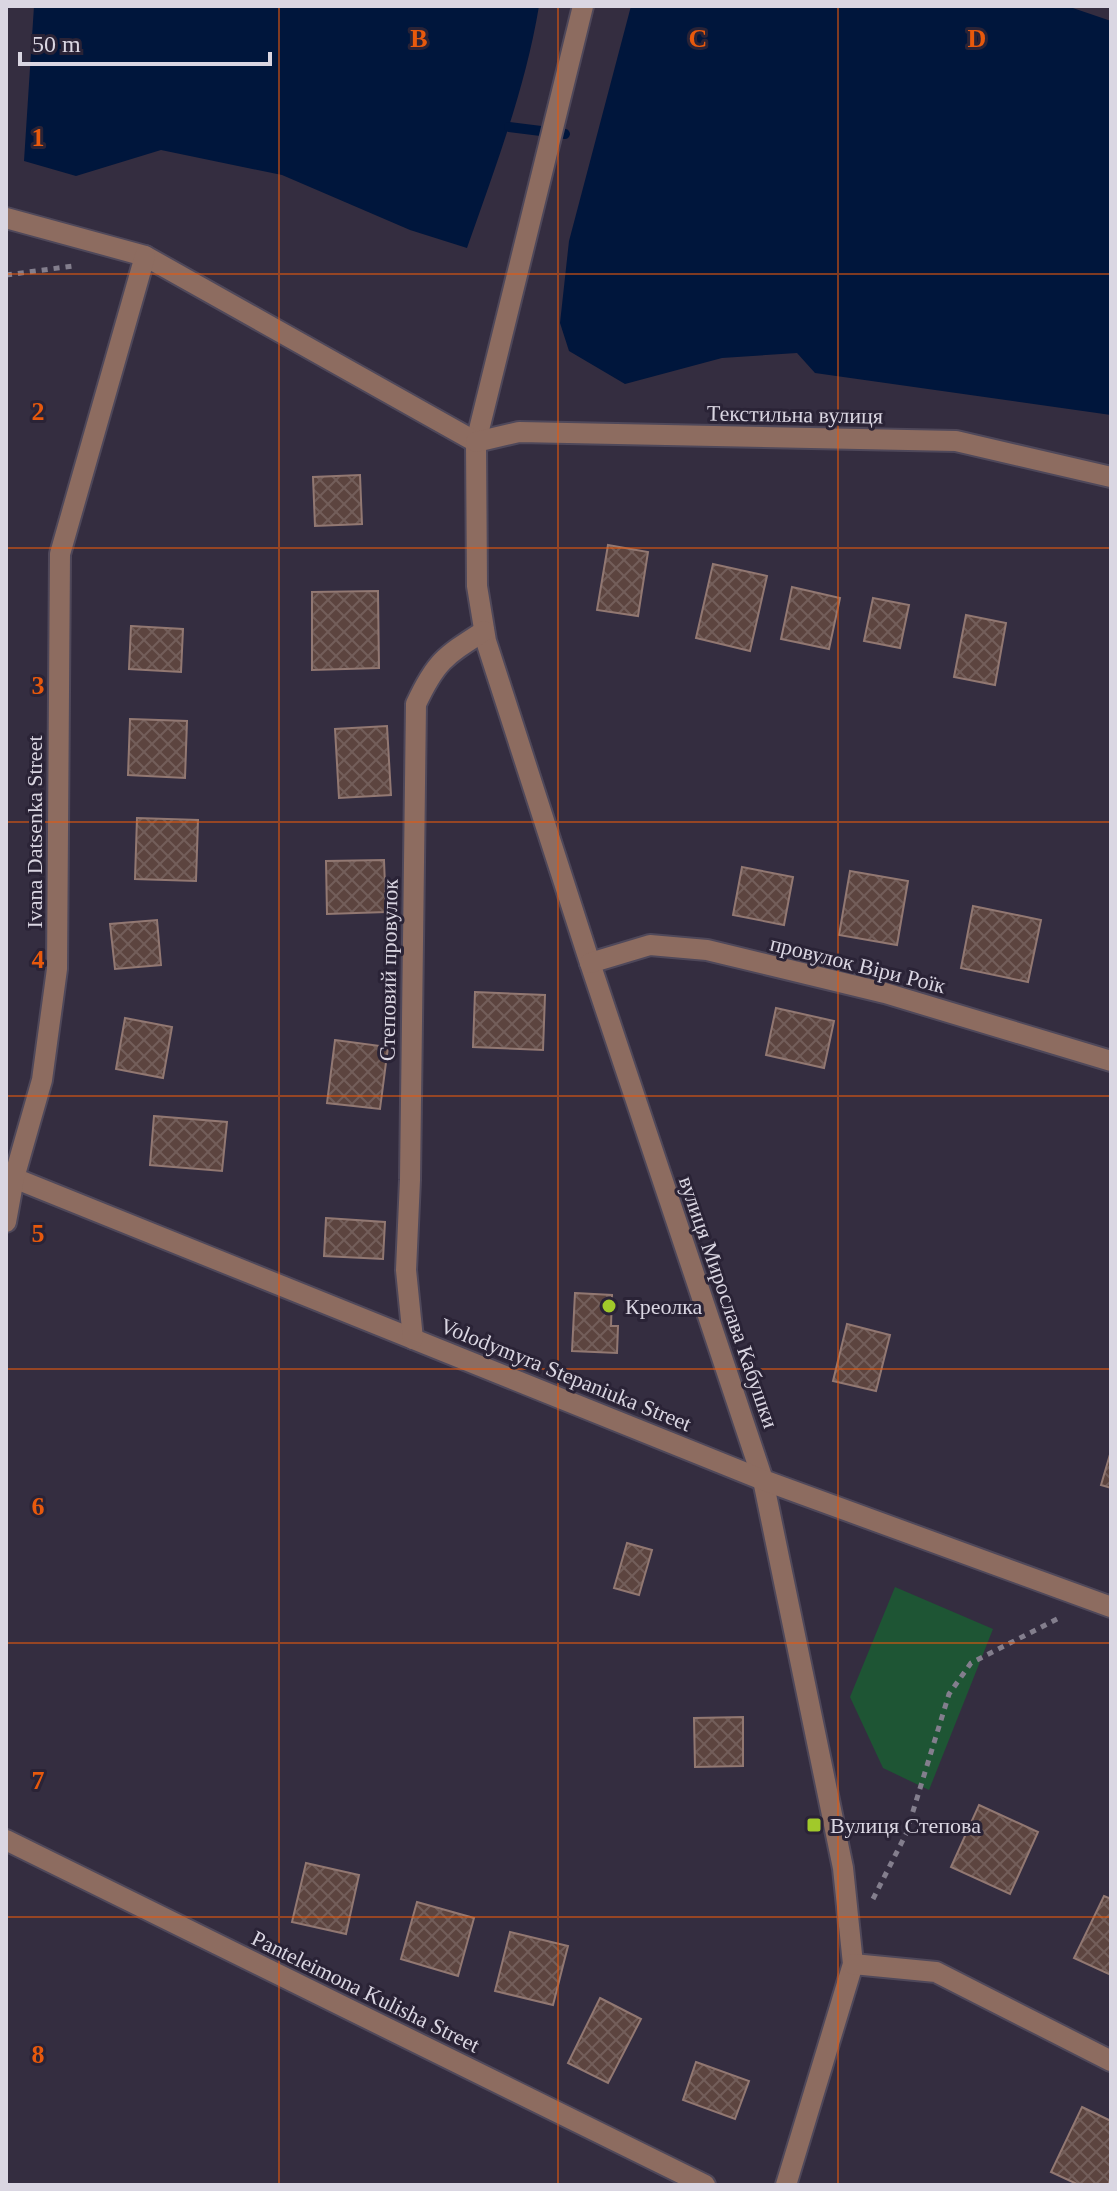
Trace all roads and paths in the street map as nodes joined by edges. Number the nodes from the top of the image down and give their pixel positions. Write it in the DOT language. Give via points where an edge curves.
graph roads {
  1 [pos="583,6"];
  2 [pos="6,218"];
  3 [pos="145,256"];
  4 [pos="476,442"];
  5 [pos="1111,477"];
  6 [pos="484,631"];
  7 [pos="590,963"];
  8 [pos="1111,1061"];
  9 [pos="10,1179"];
  10 [pos="6,1222"];
  11 [pos="413,1339"];
  12 [pos="763,1480"];
  13 [pos="1102,1604"];
  14 [pos="6,1840"];
  15 [pos="873,1900"];
  16 [pos="853,1964"];
  17 [pos="1111,2061"];
  18 [pos="705,2185"];
  19 [pos="786,2185"];
  1 -- 4 [label="street, вулиця Мирослава Кабушки"];
  2 -- 3 [label="street"];
  3 -- 4 [label="street"];
  3 -- 9 [label="street, Ivana Datsenka Street" via="60,554 57,969 42,1080"];
  4 -- 5 [label="street, Текстильна вулиця" via="519,432 956,441"];
  4 -- 6 [label="street, вулиця Мирослава Кабушки" via="477,586"];
  6 -- 7 [label="street, вулиця Мирослава Кабушки"];
  6 -- 11 [label="street, Степовий провулок" via="448,654 416,704 406,1270"];
  7 -- 8 [label="street, провулок Віри Роїк" via="650,945 707,950 885,993"];
  7 -- 12 [label="street, вулиця Мирослава Кабушки"];
  9 -- 10 [label="street, Ivana Datsenka Street"];
  9 -- 11 [label="street, Volodymyra Stepaniuka Street"];
  11 -- 12 [label="street, Volodymyra Stepaniuka Street"];
  12 -- 13 [label="street, Volodymyra Stepaniuka Street"];
  12 -- 16 [label="street, вулиця Мирослава Кабушки" via="843,1868"];
  13 -- 15 [label="path" via="971,1663 949,1694 906,1834"];
  14 -- 18 [label="street, Panteleimona Kulisha Street"];
  16 -- 17 [label="street" via="936,1972"];
  16 -- 19 [label="street, вулиця Мирослава Кабушки"];
}
